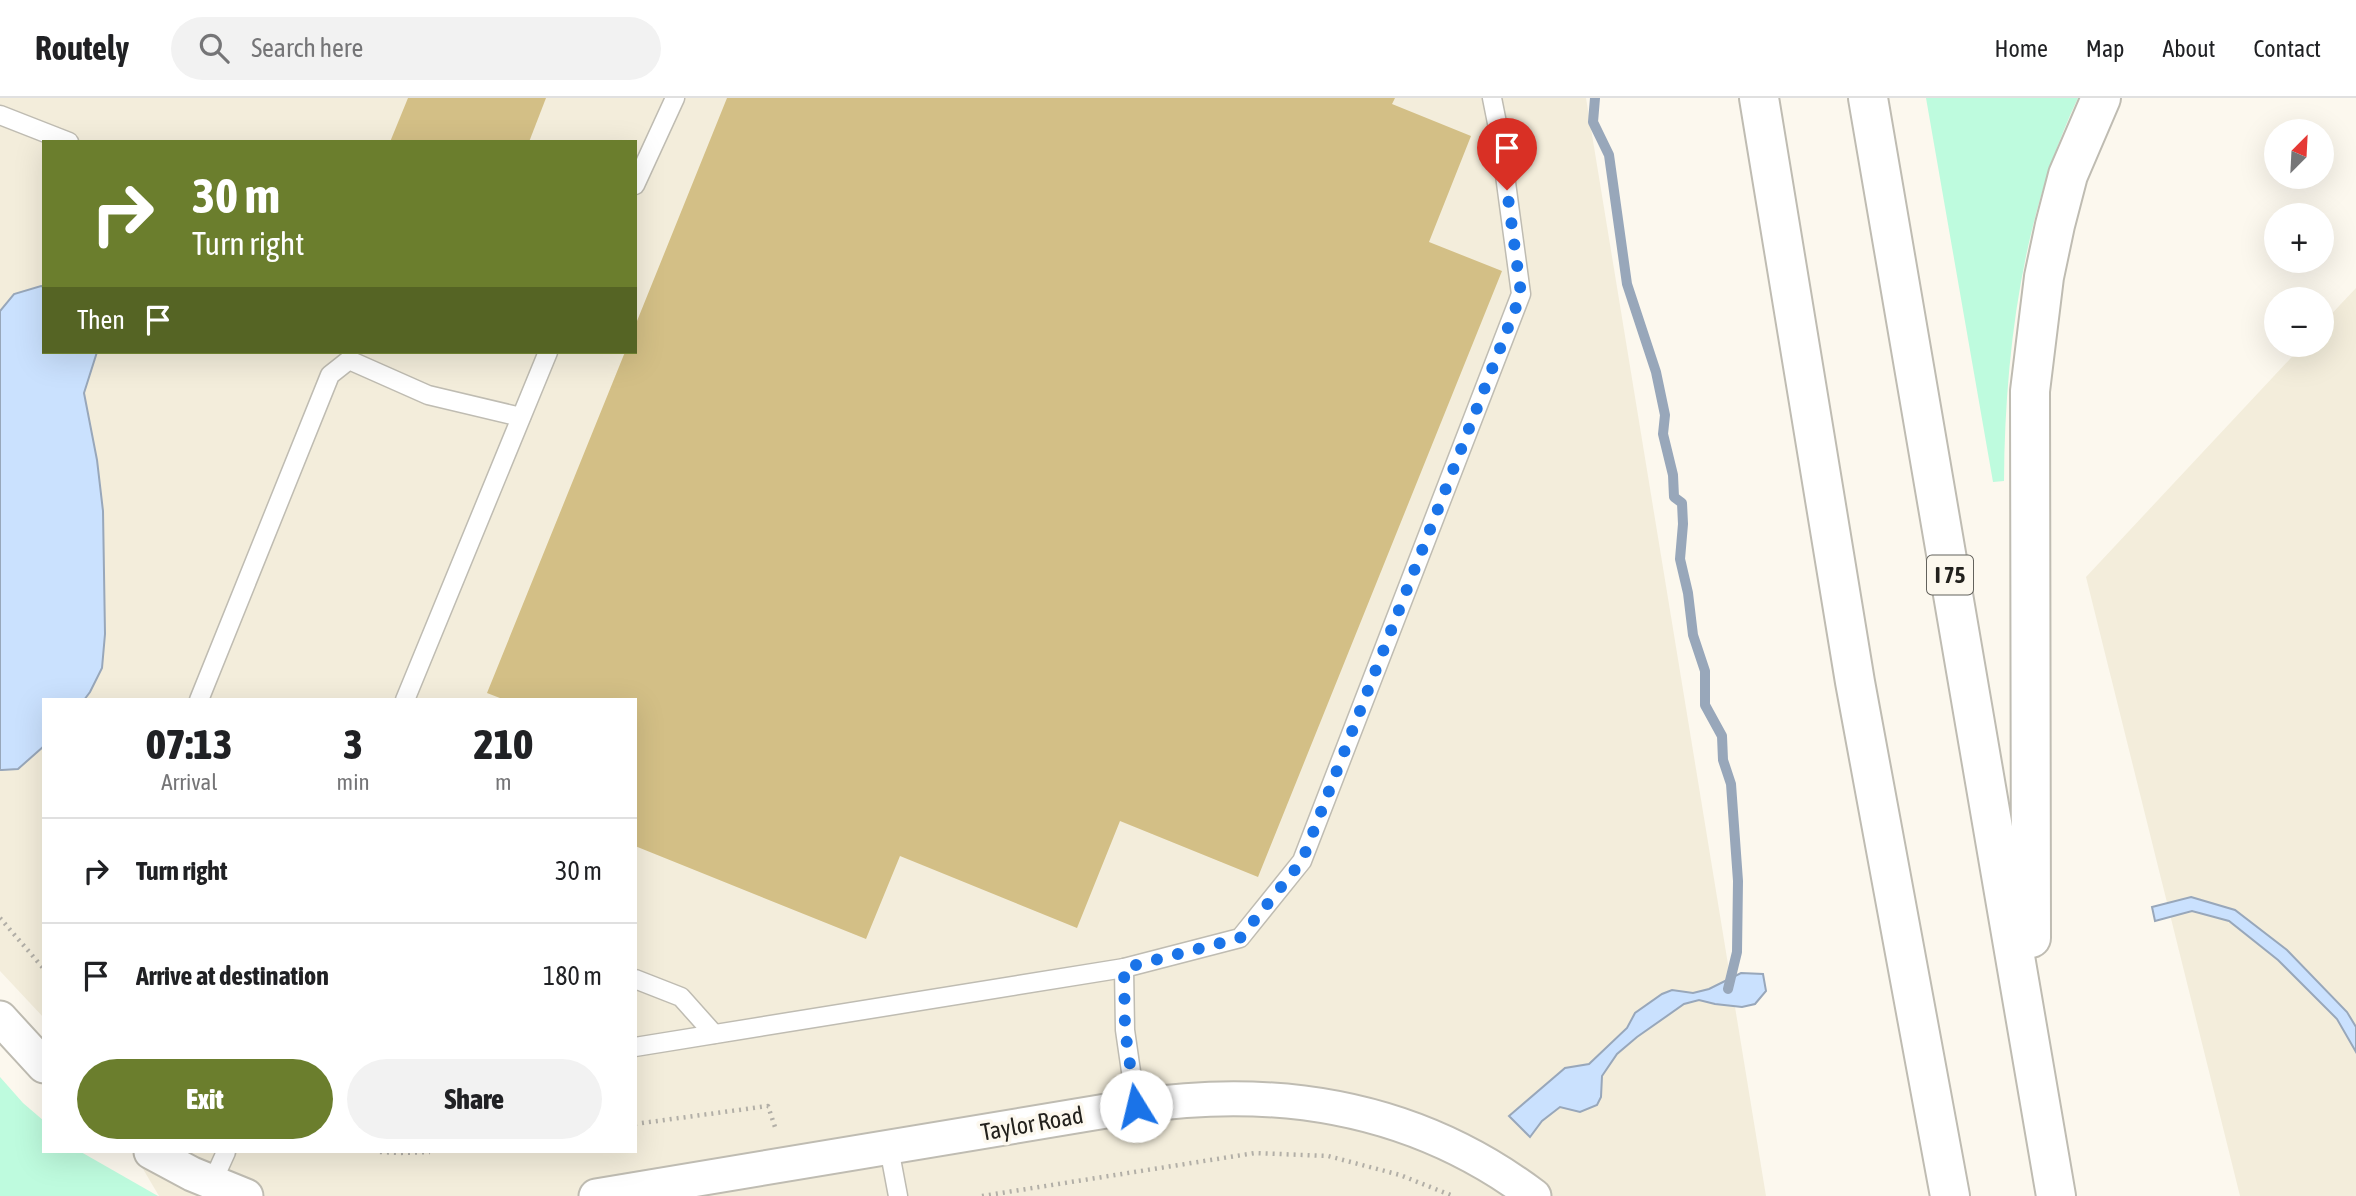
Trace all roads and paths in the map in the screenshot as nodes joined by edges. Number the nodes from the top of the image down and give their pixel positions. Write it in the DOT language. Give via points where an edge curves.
graph roads {
  1 [pos="675,98"];
  2 [pos="1492,98"];
  3 [pos="1759,98"];
  4 [pos="1868,98"];
  5 [pos="2101,98"];
  6 [pos="0,115"];
  7 [pos="64,140"];
  8 [pos="637,181"];
  9 [pos="547,354"];
  10 [pos="521,417"];
  11 [pos="200,698"];
  12 [pos="406,698"];
  13 [pos="0,918"];
  14 [pos="42,967"];
  15 [pos="1124,968"];
  16 [pos="637,980"];
  17 [pos="0,1018"];
  18 [pos="714,1034"];
  19 [pos="637,1047"];
  20 [pos="2032,1052"];
  21 [pos="42,1064"];
  22 [pos="1136,1106"];
  23 [pos="637,1124"];
  24 [pos="777,1133"];
  25 [pos="889,1148"];
  26 [pos="153,1153"];
  27 [pos="226,1153"];
  28 [pos="212,1183"];
  29 [pos="246,1196"];
  30 [pos="596,1196"];
  31 [pos="898,1196"];
  32 [pos="982,1196"];
  33 [pos="1453,1196"];
  34 [pos="1534,1196"];
  35 [pos="1950,1196"];
  36 [pos="2056,1196"];
  1 -- 8 [label="lane"];
  2 -- 15 [label="lane" via="1521,294 1302,861 1240,938"];
  3 -- 35 [label="highway" via="1855,682"];
  4 -- 20 [label="highway, I 75"];
  5 -- 20 [label="highway" via="2068,175 2055,225 2030,391"];
  6 -- 7 [label="lane"];
  9 -- 10 [label="lane"];
  10 -- 11 [label="lane" via="428,396 349,360 330,375"];
  10 -- 12 [label="lane"];
  13 -- 14 [label="path"];
  15 -- 18 [label="lane"];
  15 -- 22 [label="lane" via="1125,1030"];
  16 -- 18 [label="lane" via="681,997"];
  17 -- 21 [label="street"];
  18 -- 19 [label="lane"];
  20 -- 36 [label="highway, I 75"];
  22 -- 25 [label="street, Taylor Road"];
  22 -- 34 [label="street, Taylor Road" via="1259,1098 1360,1113 1455,1147"];
  23 -- 24 [label="path" via="768,1106"];
  25 -- 30 [label="street, Taylor Road"];
  25 -- 31 [label="lane"];
  26 -- 28 [label="street"];
  27 -- 28 [label="lane"];
  28 -- 29 [label="street"];
  32 -- 33 [label="path" via="1255,1153 1328,1156 1400,1175"];
}
